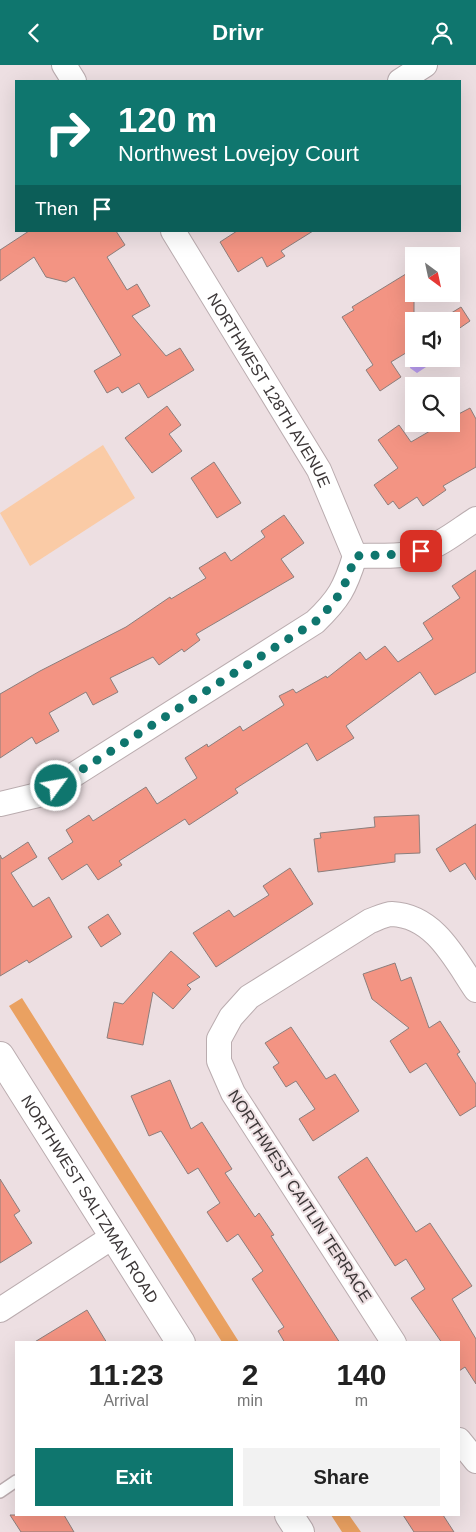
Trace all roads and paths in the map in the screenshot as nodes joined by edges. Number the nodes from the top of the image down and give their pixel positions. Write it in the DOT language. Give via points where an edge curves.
graph roads {
  1 [pos="64,65"];
  2 [pos="425,65"];
  3 [pos="73,80"];
  4 [pos="402,80"];
  5 [pos="174,232"];
  6 [pos="476,519"];
  7 [pos="355,556"];
  8 [pos="0,804"];
  9 [pos="476,990"];
  10 [pos="0,1056"];
  11 [pos="114,1236"];
  12 [pos="0,1310"];
  13 [pos="180,1341"];
  14 [pos="393,1341"];
  15 [pos="460,1441"];
  16 [pos="476,1461"];
  17 [pos="15,1482"];
  18 [pos="0,1492"];
  19 [pos="290,1516"];
  20 [pos="300,1532"];
  1 -- 3 [label="street"];
  2 -- 4 [label="street"];
  5 -- 7 [label="street, NORTHWEST 128TH AVENUE" via="319,470"];
  6 -- 7 [label="street" via="421,551"];
  7 -- 8 [label="street" via="344,589 315,622 56,786 38,795"];
  9 -- 14 [label="street, NORTHWEST CAITLIN TERRACE" via="444,942 426,925 391,914 370,921 249,997 231,1017 219,1039 220,1061 232,1093"];
  10 -- 11 [label="main road, NORTHWEST SALTZMAN ROAD"];
  11 -- 12 [label="street"];
  11 -- 13 [label="main road, NORTHWEST SALTZMAN ROAD"];
  15 -- 16 [label="street"];
  17 -- 18 [label="lane"];
  19 -- 20 [label="main road"];
}
